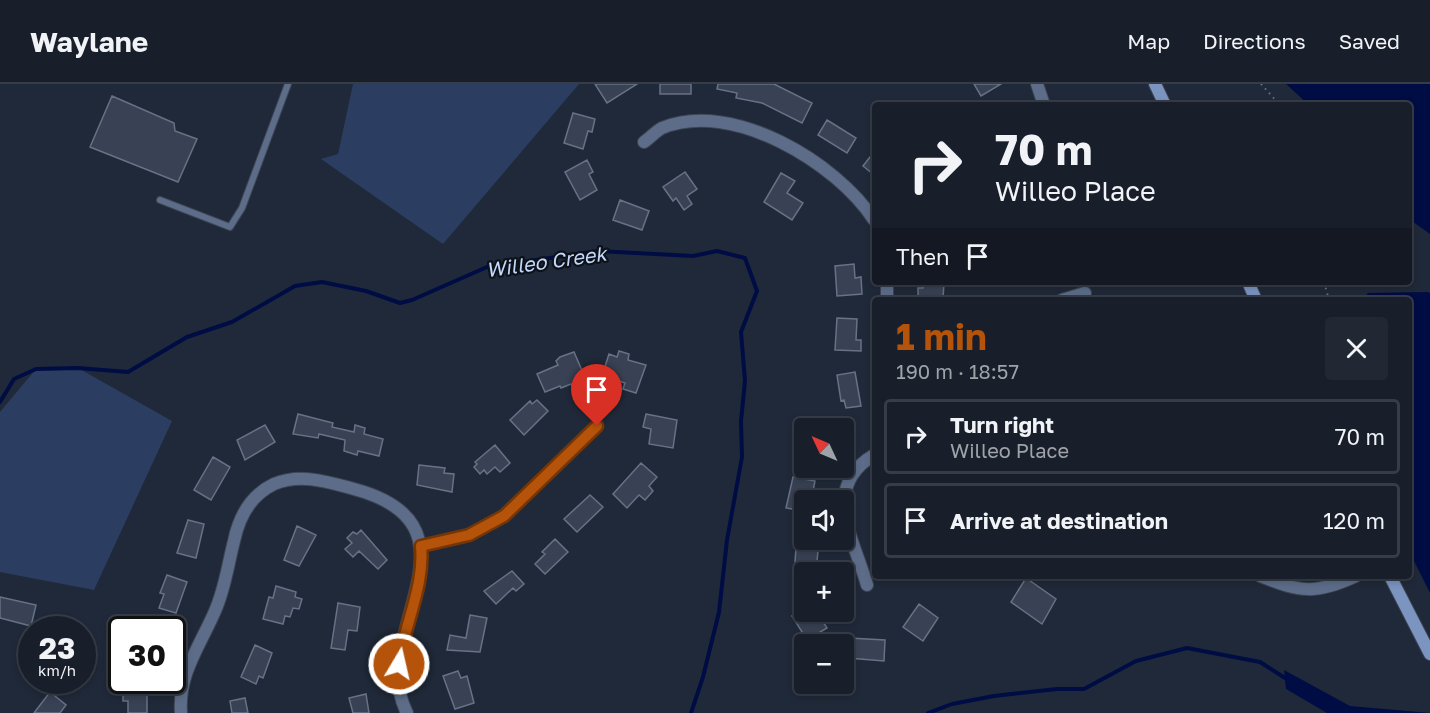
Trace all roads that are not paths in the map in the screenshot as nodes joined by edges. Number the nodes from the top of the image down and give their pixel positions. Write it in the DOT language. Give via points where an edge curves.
graph roads {
  1 [pos="288,84"];
  2 [pos="1037,84"];
  3 [pos="1155,84"];
  4 [pos="1043,102"];
  5 [pos="1164,102"];
  6 [pos="644,142"];
  7 [pos="160,200"];
  8 [pos="872,217"];
  9 [pos="1085,292"];
  10 [pos="1071,297"];
  11 [pos="597,426"];
  12 [pos="872,457"];
  13 [pos="421,546"];
  14 [pos="1268,579"];
  15 [pos="1348,579"];
  16 [pos="1392,579"];
  17 [pos="867,585"];
  18 [pos="1430,654"];
  19 [pos="181,713"];
  20 [pos="407,713"];
  1 -- 7 [label="lane" via="242,208 230,227"];
  2 -- 4 [label="street"];
  3 -- 5 [label="street"];
  6 -- 8 [label="street" via="661,129 708,121 769,137 830,173 862,201"];
  9 -- 10 [label="street"];
  11 -- 13 [label="street" via="504,516 469,535"];
  12 -- 17 [label="street" via="855,471 844,496 846,519"];
  13 -- 19 [label="street" via="405,516 379,497 304,478 265,489 251,502 236,530 219,601 184,677"];
  13 -- 20 [label="street" via="421,568 399,664 401,698"];
  14 -- 15 [label="street" via="1314,591"];
  16 -- 18 [label="street"];
}
